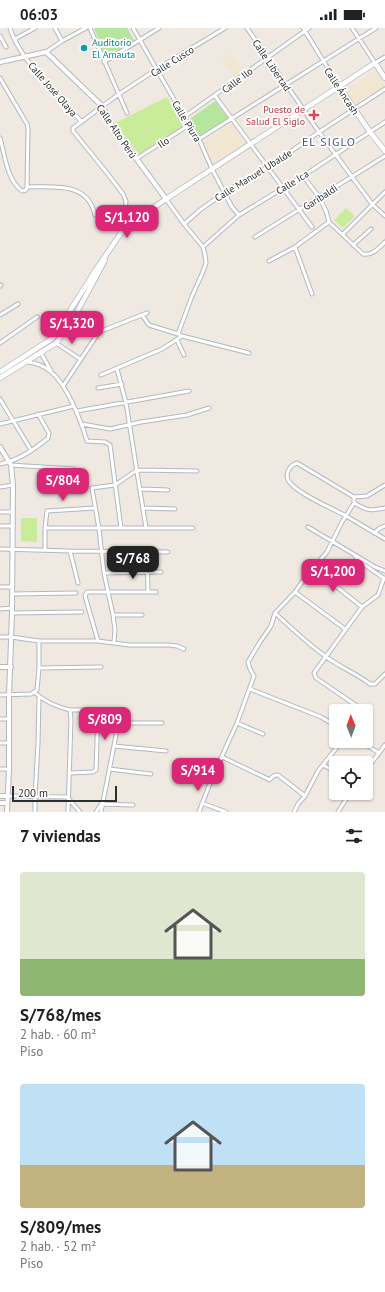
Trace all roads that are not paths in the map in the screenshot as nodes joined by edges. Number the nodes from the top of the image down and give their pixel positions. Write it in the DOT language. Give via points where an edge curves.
graph roads {
  1 [pos="10,28"];
  2 [pos="35,28"];
  3 [pos="55,28"];
  4 [pos="85,28"];
  5 [pos="90,28"];
  6 [pos="133,28"];
  7 [pos="160,28"];
  8 [pos="225,28"];
  9 [pos="247,28"];
  10 [pos="309,28"];
  11 [pos="352,28"];
  12 [pos="376,28"];
  13 [pos="304,30"];
  14 [pos="0,36"];
  15 [pos="359,38"];
  16 [pos="15,39"];
  17 [pos="62,40"];
  18 [pos="140,40"];
  19 [pos="6,47"];
  20 [pos="46,52"];
  21 [pos="24,56"];
  22 [pos="267,57"];
  23 [pos="385,57"];
  24 [pos="323,61"];
  25 [pos="0,62"];
  26 [pos="104,62"];
  27 [pos="375,63"];
  28 [pos="156,69"];
  29 [pos="0,78"];
  30 [pos="385,78"];
  31 [pos="286,85"];
  32 [pos="339,86"];
  33 [pos="385,89"];
  34 [pos="119,94"];
  35 [pos="215,96"];
  36 [pos="102,106"];
  37 [pos="304,110"];
  38 [pos="354,110"];
  39 [pos="127,112"];
  40 [pos="184,117"];
  41 [pos="231,118"];
  42 [pos="82,122"];
  43 [pos="385,122"];
  44 [pos="189,125"];
  45 [pos="73,129"];
  46 [pos="318,132"];
  47 [pos="370,132"];
  48 [pos="0,138"];
  49 [pos="199,139"];
  50 [pos="250,144"];
  51 [pos="385,150"];
  52 [pos="335,153"];
  53 [pos="385,156"];
  54 [pos="136,159"];
  55 [pos="268,167"];
  56 [pos="212,169"];
  57 [pos="303,176"];
  58 [pos="352,176"];
  59 [pos="27,187"];
  60 [pos="284,187"];
  61 [pos="225,192"];
  62 [pos="385,192"];
  63 [pos="319,197"];
  64 [pos="166,199"];
  65 [pos="372,204"];
  66 [pos="300,210"];
  67 [pos="240,215"];
  68 [pos="95,216"];
  69 [pos="385,216"];
  70 [pos="133,222"];
  71 [pos="329,222"];
  72 [pos="184,224"];
  73 [pos="312,227"];
  74 [pos="371,229"];
  75 [pos="343,234"];
  76 [pos="255,237"];
  77 [pos="385,242"];
  78 [pos="353,245"];
  79 [pos="112,246"];
  80 [pos="203,247"];
  81 [pos="295,248"];
  82 [pos="270,261"];
  83 [pos="312,294"];
  84 [pos="18,304"];
  85 [pos="147,313"];
  86 [pos="0,315"];
  87 [pos="142,315"];
  88 [pos="37,317"];
  89 [pos="178,334"];
  90 [pos="182,336"];
  91 [pos="177,340"];
  92 [pos="0,343"];
  93 [pos="56,343"];
  94 [pos="40,353"];
  95 [pos="249,353"];
  96 [pos="184,355"];
  97 [pos="80,359"];
  98 [pos="28,362"];
  99 [pos="117,369"];
  100 [pos="51,371"];
  101 [pos="0,372"];
  102 [pos="101,375"];
  103 [pos="0,378"];
  104 [pos="122,384"];
  105 [pos="63,386"];
  106 [pos="98,388"];
  107 [pos="189,391"];
  108 [pos="0,399"];
  109 [pos="126,403"];
  110 [pos="74,406"];
  111 [pos="209,408"];
  112 [pos="77,411"];
  113 [pos="38,414"];
  114 [pos="13,420"];
  115 [pos="0,424"];
  116 [pos="82,424"];
  117 [pos="130,426"];
  118 [pos="0,447"];
  119 [pos="31,450"];
  120 [pos="0,464"];
  121 [pos="10,464"];
  122 [pos="74,468"];
  123 [pos="137,470"];
  124 [pos="198,471"];
  125 [pos="13,485"];
  126 [pos="115,485"];
  127 [pos="385,485"];
  128 [pos="0,487"];
  129 [pos="140,489"];
  130 [pos="168,490"];
  131 [pos="354,497"];
  132 [pos="354,503"];
  133 [pos="95,508"];
  134 [pos="143,508"];
  135 [pos="385,508"];
  136 [pos="175,509"];
  137 [pos="0,512"];
  138 [pos="13,512"];
  139 [pos="346,516"];
  140 [pos="0,526"];
  141 [pos="14,526"];
  142 [pos="385,526"];
  143 [pos="308,527"];
  144 [pos="45,528"];
  145 [pos="121,528"];
  146 [pos="146,528"];
  147 [pos="193,528"];
  148 [pos="99,529"];
  149 [pos="374,533"];
  150 [pos="385,539"];
  151 [pos="333,542"];
  152 [pos="0,549"];
  153 [pos="13,550"];
  154 [pos="45,550"];
  155 [pos="70,551"];
  156 [pos="101,551"];
  157 [pos="148,552"];
  158 [pos="168,552"];
  159 [pos="354,554"];
  160 [pos="314,568"];
  161 [pos="385,571"];
  162 [pos="148,572"];
  163 [pos="161,572"];
  164 [pos="104,573"];
  165 [pos="385,578"];
  166 [pos="78,583"];
  167 [pos="0,587"];
  168 [pos="12,587"];
  169 [pos="109,592"];
  170 [pos="148,592"];
  171 [pos="156,592"];
  172 [pos="295,592"];
  173 [pos="76,593"];
  174 [pos="12,594"];
  175 [pos="0,608"];
  176 [pos="362,608"];
  177 [pos="12,611"];
  178 [pos="82,612"];
  179 [pos="275,613"];
  180 [pos="113,615"];
  181 [pos="142,615"];
  182 [pos="345,629"];
  183 [pos="0,637"];
  184 [pos="11,637"];
  185 [pos="39,641"];
  186 [pos="98,641"];
  187 [pos="114,642"];
  188 [pos="184,649"];
  189 [pos="326,657"];
  190 [pos="0,666"];
  191 [pos="11,667"];
  192 [pos="101,667"];
  193 [pos="39,668"];
  194 [pos="385,674"];
  195 [pos="250,689"];
  196 [pos="34,692"];
  197 [pos="0,696"];
  198 [pos="9,696"];
  199 [pos="39,697"];
  200 [pos="354,704"];
  201 [pos="70,710"];
  202 [pos="90,710"];
  203 [pos="98,712"];
  204 [pos="0,719"];
  205 [pos="8,719"];
  206 [pos="329,722"];
  207 [pos="162,723"];
  208 [pos="237,723"];
  209 [pos="263,734"];
  210 [pos="0,743"];
  211 [pos="8,743"];
  212 [pos="385,744"];
  213 [pos="114,746"];
  214 [pos="336,748"];
  215 [pos="371,748"];
  216 [pos="166,751"];
  217 [pos="379,753"];
  218 [pos="222,757"];
  219 [pos="373,761"];
  220 [pos="323,765"];
  221 [pos="329,768"];
  222 [pos="0,769"];
  223 [pos="9,769"];
  224 [pos="109,769"];
  225 [pos="70,773"];
  226 [pos="151,774"];
  227 [pos="0,796"];
  228 [pos="7,796"];
  229 [pos="305,796"];
  230 [pos="35,797"];
  231 [pos="67,797"];
  232 [pos="346,800"];
  233 [pos="0,803"];
  234 [pos="7,803"];
  235 [pos="202,803"];
  236 [pos="101,804"];
  237 [pos="133,805"];
  238 [pos="7,812"];
  239 [pos="35,812"];
  240 [pos="68,812"];
  241 [pos="80,812"];
  242 [pos="96,812"];
  243 [pos="101,812"];
  244 [pos="199,812"];
  245 [pos="226,812"];
  246 [pos="294,812"];
  247 [pos="338,812"];
  1 -- 16 [label="street"];
  2 -- 16 [label="street"];
  3 -- 17 [label="street"];
  4 -- 17 [label="street"];
  5 -- 26 [label="street"];
  6 -- 18 [label="street, Calle Piura"];
  7 -- 18 [label="street"];
  8 -- 28 [label="street, Calle Cusco"];
  9 -- 22 [label="street, Calle Libertad"];
  10 -- 13 [label="street, Calle Ilo"];
  11 -- 15 [label="street"];
  12 -- 15 [label="street"];
  13 -- 22 [label="street, Calle Ilo"];
  13 -- 24 [label="street, Calle Áncash"];
  14 -- 19 [label="street"];
  15 -- 24 [label="street"];
  15 -- 27 [label="street"];
  16 -- 21 [label="street"];
  17 -- 20 [label="street"];
  18 -- 26 [label="street"];
  18 -- 28 [label="street, Calle Piura"];
  20 -- 21 [label="street"];
  20 -- 36 [label="street, Calle Alto Perú"];
  21 -- 25 [label="street"];
  21 -- 42 [label="street, Calle José Olaya"];
  22 -- 31 [label="street, Calle Libertad"];
  22 -- 35 [label="street, Calle Ilo"];
  23 -- 27 [label="street"];
  24 -- 31 [label="street"];
  24 -- 32 [label="street, Calle Áncash"];
  26 -- 34 [label="street"];
  27 -- 30 [label="main road"];
  27 -- 32 [label="main road"];
  28 -- 34 [label="street, Calle Cusco"];
  28 -- 40 [label="street, Calle Piura"];
  29 -- 59 [label="street" via="28,128"];
  31 -- 37 [label="street, Calle Libertad"];
  31 -- 41 [label="street"];
  32 -- 37 [label="main road"];
  32 -- 38 [label="main road, Calle Áncash"];
  33 -- 38 [label="street, Calle Manuel Ubalde"];
  34 -- 36 [label="street, Calle Cusco"];
  34 -- 39 [label="street"];
  35 -- 40 [label="street, Calle Ilo"];
  35 -- 41 [label="street"];
  36 -- 42 [label="street, Calle Cusco"];
  36 -- 54 [label="street, Calle Alto Perú" via="111,124"];
  37 -- 46 [label="street, Calle Libertad"];
  37 -- 50 [label="main road"];
  38 -- 46 [label="street, Calle Manuel Ubalde"];
  38 -- 47 [label="main road, Calle Áncash"];
  40 -- 44 [label="street, Calle Piura"];
  41 -- 49 [label="street"];
  41 -- 50 [label="street"];
  42 -- 45 [label="street, Calle Cusco"];
  43 -- 47 [label="street, Calle Ica"];
  44 -- 49 [label="street, Calle Piura"];
  44 -- 54 [label="street, Ilo"];
  45 -- 70 [label="street, Calle José Olaya" via="123,194 126,201 125,212"];
  46 -- 52 [label="street, Calle Libertad"];
  46 -- 55 [label="street, Calle Manuel Ubalde"];
  47 -- 51 [label="main road, Calle Áncash"];
  47 -- 52 [label="street, Calle Ica"];
  48 -- 59 [label="street" via="14,184 22,191"];
  49 -- 56 [label="street, Calle Piura"];
  50 -- 55 [label="street"];
  50 -- 56 [label="main road"];
  52 -- 57 [label="street, Calle Ica"];
  52 -- 58 [label="street, Calle Libertad"];
  53 -- 58 [label="street, Garibaldi"];
  54 -- 64 [label="street, Calle Alto Perú"];
  55 -- 60 [label="street"];
  55 -- 61 [label="street, Calle Manuel Ubalde"];
  56 -- 61 [label="street, Calle Piura"];
  56 -- 64 [label="main road"];
  57 -- 60 [label="street, Calle Ica"];
  57 -- 63 [label="street"];
  58 -- 63 [label="street, Garibaldi"];
  58 -- 65 [label="street, Calle Libertad"];
  59 -- 68 [label="street" via="54,187 79,191 93,205"];
  60 -- 66 [label="street"];
  60 -- 67 [label="street, Calle Ica"];
  61 -- 67 [label="street, Calle Piura" via="232,207"];
  61 -- 72 [label="street, Calle Manuel Ubalde"];
  62 -- 65 [label="street"];
  63 -- 66 [label="street, Garibaldi"];
  63 -- 71 [label="street"];
  64 -- 70 [label="main road"];
  64 -- 72 [label="street"];
  65 -- 69 [label="street, Calle Libertad"];
  65 -- 75 [label="street"];
  66 -- 73 [label="street"];
  66 -- 76 [label="street, Garibaldi"];
  67 -- 80 [label="street, Calle Ica"];
  70 -- 79 [label="main road"];
  71 -- 75 [label="street"];
  71 -- 81 [label="street"];
  72 -- 80 [label="street"];
  74 -- 78 [label="street"];
  75 -- 78 [label="street"];
  77 -- 78 [label="street" via="378,249 365,255"];
  79 -- 93 [label="main road" via="70,325"];
  79 -- 101 [label="main road" via="53,338"];
  80 -- 89 [label="street" via="206,263"];
  81 -- 82 [label="street"];
  81 -- 83 [label="street"];
  84 -- 86 [label="street"];
  85 -- 87 [label="street"];
  87 -- 89 [label="street" via="149,325"];
  87 -- 97 [label="street" via="99,332"];
  88 -- 92 [label="street"];
  89 -- 90 [label="street"];
  90 -- 91 [label="street"];
  90 -- 95 [label="street"];
  91 -- 96 [label="street"];
  91 -- 99 [label="street"];
  93 -- 94 [label="main road"];
  93 -- 97 [label="street"];
  94 -- 98 [label="main road"];
  94 -- 100 [label="street"];
  97 -- 105 [label="street"];
  98 -- 100 [label="street"];
  98 -- 103 [label="main road"];
  99 -- 102 [label="street"];
  99 -- 104 [label="street"];
  100 -- 105 [label="street"];
  104 -- 106 [label="street"];
  104 -- 109 [label="street"];
  105 -- 110 [label="street"];
  107 -- 109 [label="street"];
  108 -- 114 [label="street"];
  109 -- 112 [label="street"];
  109 -- 117 [label="street"];
  110 -- 112 [label="street"];
  110 -- 113 [label="street"];
  111 -- 117 [label="street"];
  112 -- 116 [label="street"];
  113 -- 114 [label="street"];
  113 -- 119 [label="street" via="49,434"];
  114 -- 115 [label="street"];
  114 -- 119 [label="street"];
  116 -- 117 [label="street" via="110,429"];
  116 -- 126 [label="street" via="87,441 105,442 110,445"];
  117 -- 123 [label="street"];
  118 -- 121 [label="street"];
  119 -- 121 [label="street"];
  120 -- 121 [label="street"];
  121 -- 122 [label="street"];
  121 -- 125 [label="street"];
  123 -- 124 [label="street"];
  123 -- 126 [label="street"];
  123 -- 129 [label="street"];
  125 -- 128 [label="street"];
  125 -- 138 [label="street"];
  126 -- 133 [label="street" via="92,488"];
  126 -- 145 [label="street"];
  127 -- 131 [label="street" via="367,496"];
  129 -- 130 [label="street"];
  129 -- 134 [label="street"];
  131 -- 132 [label="street"];
  131 -- 139 [label="street" via="297,463 289,469 287,476 297,488"];
  132 -- 135 [label="street" via="369,511"];
  132 -- 139 [label="street"];
  133 -- 144 [label="street" via="48,510"];
  133 -- 148 [label="street"];
  134 -- 136 [label="street"];
  134 -- 146 [label="street"];
  137 -- 138 [label="street"];
  138 -- 141 [label="street"];
  139 -- 149 [label="street"];
  139 -- 151 [label="street"];
  140 -- 141 [label="street"];
  141 -- 153 [label="street"];
  142 -- 149 [label="street"];
  143 -- 151 [label="street"];
  144 -- 148 [label="street"];
  144 -- 154 [label="street"];
  145 -- 146 [label="street"];
  145 -- 148 [label="street"];
  146 -- 147 [label="street"];
  148 -- 156 [label="street"];
  149 -- 150 [label="street"];
  151 -- 159 [label="street"];
  151 -- 160 [label="street"];
  152 -- 153 [label="street"];
  153 -- 154 [label="street"];
  153 -- 168 [label="street"];
  154 -- 155 [label="street"];
  155 -- 156 [label="street"];
  155 -- 166 [label="street"];
  156 -- 157 [label="street"];
  156 -- 164 [label="street"];
  157 -- 158 [label="street"];
  157 -- 162 [label="street"];
  159 -- 161 [label="street"];
  159 -- 165 [label="street" via="359,561"];
  160 -- 172 [label="street"];
  160 -- 176 [label="street"];
  162 -- 163 [label="street"];
  162 -- 164 [label="street"];
  162 -- 170 [label="street"];
  164 -- 169 [label="street"];
  165 -- 176 [label="street" via="375,599"];
  167 -- 168 [label="street"];
  168 -- 174 [label="street"];
  169 -- 170 [label="street"];
  169 -- 180 [label="street"];
  169 -- 186 [label="street" via="85,594"];
  170 -- 171 [label="street"];
  172 -- 179 [label="street"];
  172 -- 182 [label="street"];
  173 -- 174 [label="street"];
  174 -- 177 [label="street"];
  175 -- 177 [label="street"];
  176 -- 182 [label="street"];
  177 -- 178 [label="street"];
  177 -- 184 [label="street"];
  179 -- 189 [label="street"];
  179 -- 195 [label="street" via="271,626 248,662 254,676"];
  180 -- 181 [label="street"];
  180 -- 187 [label="street"];
  182 -- 189 [label="street"];
  183 -- 184 [label="street"];
  184 -- 185 [label="street"];
  184 -- 191 [label="street"];
  185 -- 186 [label="street"];
  185 -- 193 [label="street"];
  186 -- 187 [label="street"];
  187 -- 188 [label="street" via="169,645"];
  189 -- 194 [label="street" via="370,684 375,684"];
  189 -- 200 [label="street" via="314,675"];
  190 -- 191 [label="street"];
  191 -- 198 [label="street"];
  192 -- 193 [label="street"];
  193 -- 196 [label="street" via="38,687"];
  195 -- 206 [label="street"];
  195 -- 208 [label="street"];
  196 -- 198 [label="street"];
  196 -- 199 [label="street"];
  197 -- 198 [label="street"];
  198 -- 205 [label="street"];
  199 -- 201 [label="street"];
  199 -- 230 [label="street"];
  201 -- 202 [label="street"];
  201 -- 225 [label="street"];
  203 -- 225 [label="street" via="96,770"];
  204 -- 205 [label="street"];
  205 -- 211 [label="street"];
  207 -- 213 [label="street" via="120,723 117,726"];
  208 -- 209 [label="street"];
  208 -- 218 [label="street"];
  210 -- 211 [label="street"];
  211 -- 223 [label="street"];
  212 -- 217 [label="street"];
  213 -- 216 [label="street"];
  213 -- 224 [label="street"];
  214 -- 220 [label="street"];
  215 -- 217 [label="street"];
  217 -- 219 [label="street"];
  218 -- 229 [label="street" via="269,780 274,775 278,776"];
  218 -- 235 [label="street"];
  220 -- 221 [label="street"];
  220 -- 229 [label="street"];
  222 -- 223 [label="street"];
  223 -- 228 [label="street"];
  224 -- 226 [label="street"];
  224 -- 236 [label="street"];
  225 -- 231 [label="street"];
  227 -- 228 [label="street"];
  228 -- 230 [label="street"];
  228 -- 234 [label="street"];
  229 -- 246 [label="street"];
  230 -- 231 [label="street"];
  230 -- 239 [label="street"];
  231 -- 240 [label="street"];
  231 -- 241 [label="street"];
  232 -- 247 [label="street"];
  233 -- 234 [label="street"];
  234 -- 238 [label="street"];
  235 -- 244 [label="street"];
  235 -- 245 [label="street"];
  236 -- 237 [label="street"];
  236 -- 242 [label="street"];
  236 -- 243 [label="street"];
}
